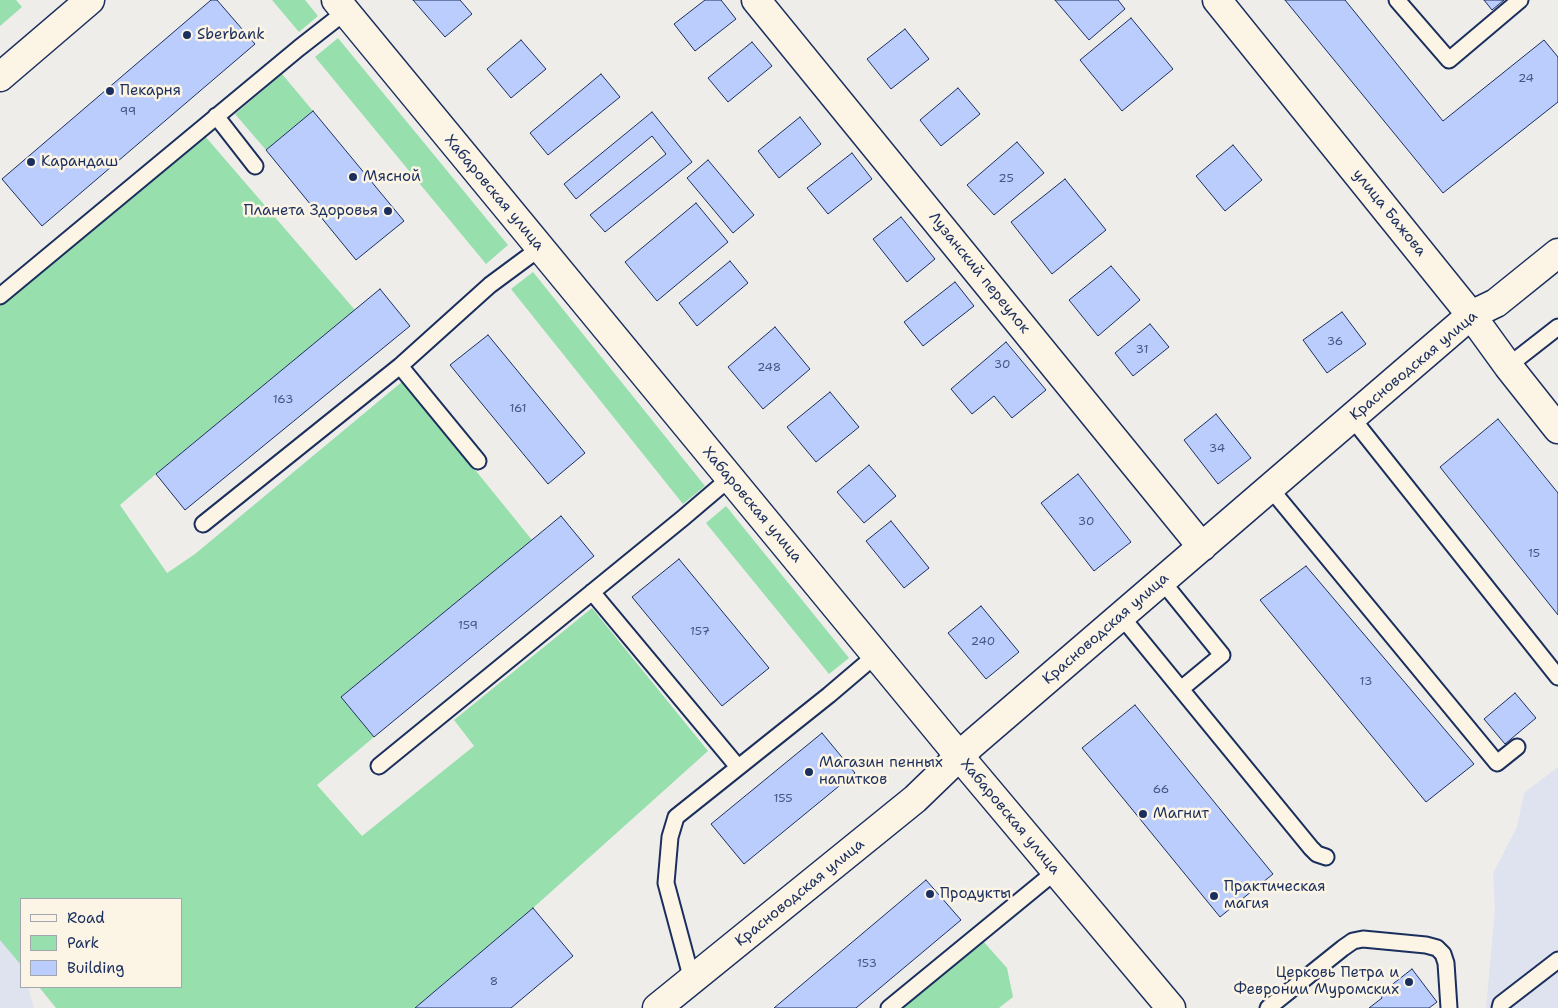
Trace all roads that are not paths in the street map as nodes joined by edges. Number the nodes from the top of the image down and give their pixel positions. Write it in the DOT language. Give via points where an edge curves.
graph roads {
  1 [pos="90,0"];
  2 [pos="756,0"];
  3 [pos="1217,0"];
  4 [pos="1397,0"];
  5 [pos="1520,0"];
  6 [pos="340,6"];
  7 [pos="0,76"];
  8 [pos="216,116"];
  9 [pos="255,166"];
  10 [pos="540,248"];
  11 [pos="1558,253"];
  12 [pos="0,296"];
  13 [pos="1471,315"];
  14 [pos="1558,327"];
  15 [pos="400,366"];
  16 [pos="1508,366"];
  17 [pos="1352,418"];
  18 [pos="1558,428"];
  19 [pos="478,461"];
  20 [pos="730,478"];
  21 [pos="1270,488"];
  22 [pos="203,524"];
  23 [pos="1202,547"];
  24 [pos="1162,581"];
  25 [pos="592,592"];
  26 [pos="1122,616"];
  27 [pos="876,655"];
  28 [pos="1558,677"];
  29 [pos="1181,689"];
  30 [pos="1517,747"];
  31 [pos="960,757"];
  32 [pos="379,766"];
  33 [pos="738,767"];
  34 [pos="1326,856"];
  35 [pos="1056,871"];
  36 [pos="1558,960"];
  37 [pos="692,980"];
  38 [pos="1161,1005"];
  39 [pos="657,1008"];
  40 [pos="889,1008"];
  41 [pos="1268,1008"];
  42 [pos="1449,1008"];
  43 [pos="1500,1008"];
  1 -- 7 [label="street"];
  2 -- 23 [label="street, Лузанский переулок"];
  3 -- 13 [label="street, улица Бажова"];
  4 -- 5 [label="lane" via="1449,60"];
  6 -- 8 [label="lane" via="299,48"];
  6 -- 10 [label="street, Хабаровская улица"];
  8 -- 9 [label="lane"];
  8 -- 12 [label="lane"];
  10 -- 15 [label="lane" via="490,285"];
  10 -- 20 [label="street, Хабаровская улица"];
  11 -- 13 [label="street, Красноводская улица" via="1496,303"];
  13 -- 16 [label="street, улица Бажова"];
  13 -- 17 [label="street, Красноводская улица"];
  14 -- 16 [label="lane"];
  15 -- 19 [label="lane"];
  15 -- 22 [label="lane"];
  16 -- 18 [label="street, улица Бажова"];
  17 -- 21 [label="street, Красноводская улица"];
  17 -- 28 [label="lane"];
  20 -- 25 [label="lane"];
  20 -- 27 [label="street, Хабаровская улица"];
  21 -- 23 [label="street, Красноводская улица"];
  21 -- 30 [label="lane" via="1497,763"];
  23 -- 24 [label="street, Красноводская улица"];
  24 -- 26 [label="street, Красноводская улица"];
  24 -- 29 [label="lane" via="1222,655"];
  25 -- 32 [label="lane"];
  25 -- 33 [label="lane"];
  26 -- 29 [label="lane"];
  26 -- 31 [label="street, Красноводская улица"];
  27 -- 31 [label="street, Хабаровская улица"];
  27 -- 33 [label="lane"];
  29 -- 34 [label="lane" via="1311,848"];
  31 -- 35 [label="street, Хабаровская улица"];
  31 -- 37 [label="street, Красноводская улица" via="915,799"];
  33 -- 37 [label="lane" via="676,816 670,837 666,884"];
  35 -- 38 [label="street, Хабаровская улица"];
  35 -- 40 [label="lane"];
  36 -- 43 [label="lane"];
  37 -- 39 [label="street, Красноводская улица"];
  41 -- 42 [label="lane" via="1343,948 1363,939 1436,948 1446,963"];
}
